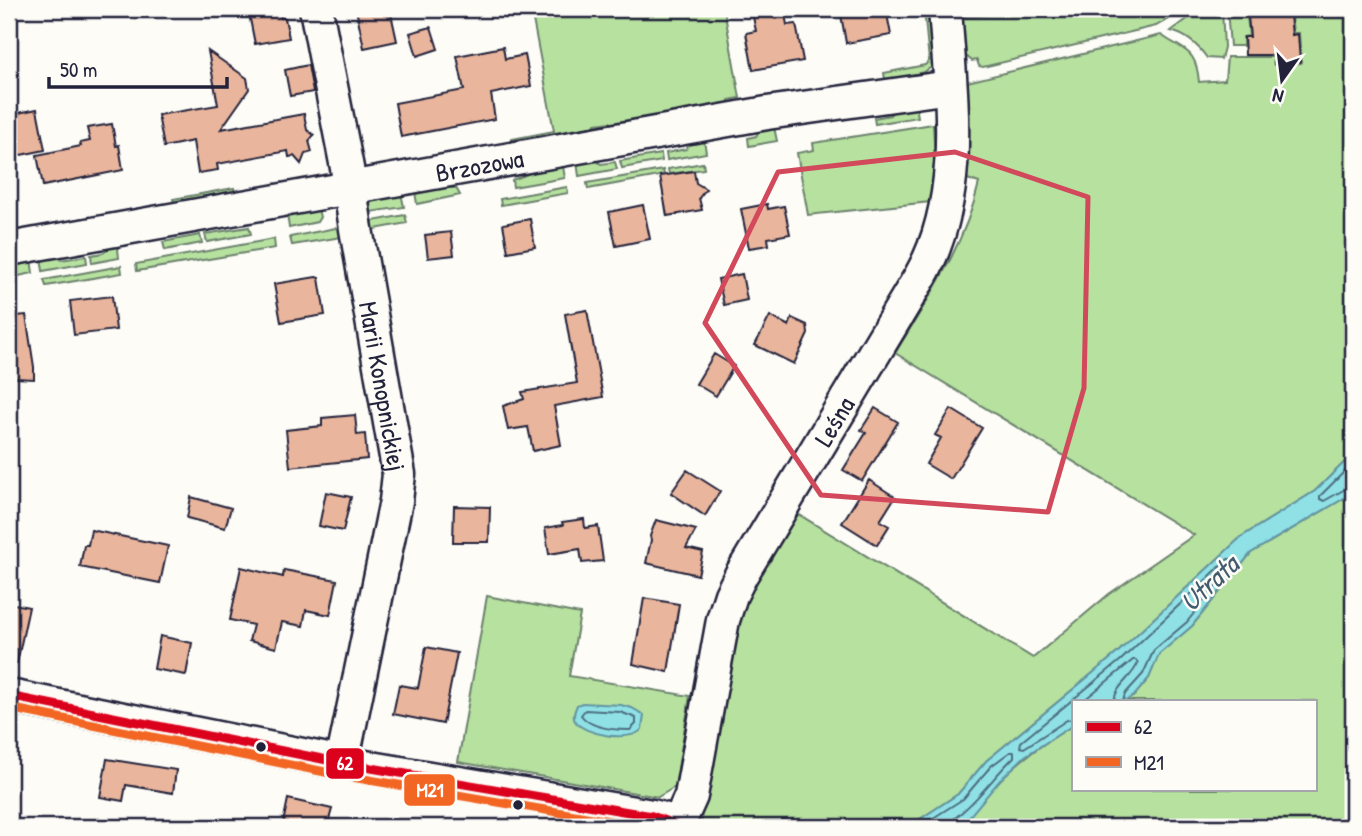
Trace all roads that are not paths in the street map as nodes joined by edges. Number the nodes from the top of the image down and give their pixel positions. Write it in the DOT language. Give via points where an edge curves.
graph roads {
  1 [pos="316,9"];
  2 [pos="945,9"];
  3 [pos="950,87"];
  4 [pos="350,188"];
  5 [pos="9,249"];
  6 [pos="9,696"];
  7 [pos="342,763"];
  8 [pos="679,826"];
  1 -- 4 [label="street, Marii Konopnickiej"];
  2 -- 3 [label="street, Leśna"];
  3 -- 4 [label="street, Brzozowa" via="767,113"];
  3 -- 8 [label="street, Leśna" via="949,186 934,247 731,595 691,796"];
  4 -- 5 [label="street, Brzozowa"];
  4 -- 7 [label="street, Marii Konopnickiej" via="399,474"];
  6 -- 7 [label="street"];
  7 -- 8 [label="street" via="652,816"];
}
